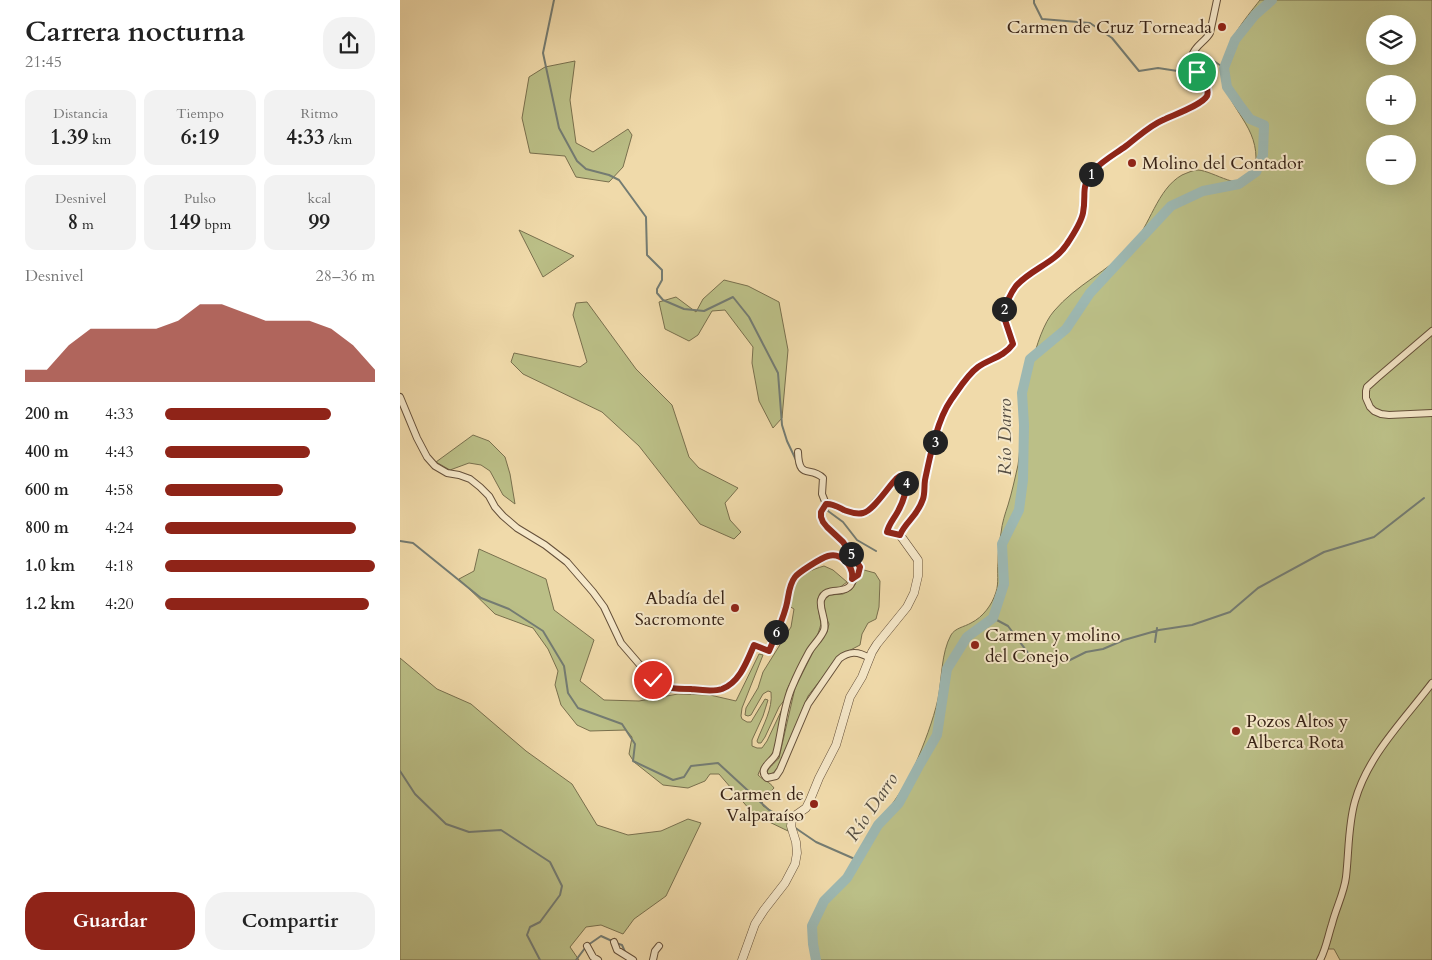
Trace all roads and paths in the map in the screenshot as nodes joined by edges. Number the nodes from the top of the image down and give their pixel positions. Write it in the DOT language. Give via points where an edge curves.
graph roads {
  1 [pos="1217,0"];
  2 [pos="1432,331"];
  3 [pos="400,397"];
  4 [pos="1432,413"];
  5 [pos="798,452"];
  6 [pos="826,504"];
  7 [pos="900,535"];
  8 [pos="852,579"];
  9 [pos="869,658"];
  10 [pos="1432,683"];
  11 [pos="614,942"];
  12 [pos="587,946"];
  13 [pos="659,946"];
  14 [pos="598,960"];
  15 [pos="633,960"];
  16 [pos="653,960"];
  17 [pos="742,960"];
  18 [pos="1320,960"];
  1 -- 7 [label="street" via="1210,33 1192,56 1207,89 1206,98 1153,125 1090,175 1084,189 1083,214 1066,246 1012,292 1003,314 1013,344 1010,349 976,369 946,408 928,467 923,498 918,511"];
  2 -- 4 [label="street" via="1367,387 1366,398 1370,407 1381,414"];
  3 -- 8 [label="street" via="417,438 435,466 470,479 517,528 567,562 604,607 621,643 653,680 663,686 716,690 734,681 754,645 769,651 792,582 806,568 827,556 836,556 847,563"];
  5 -- 6 [label="street" via="803,470 822,478"];
  6 -- 7 [label="street" via="862,514 896,479 906,477 904,498 887,532"];
  6 -- 8 [label="street" via="821,512 823,522 843,542 860,567 858,575"];
  7 -- 9 [label="street" via="918,560 914,593"];
  8 -- 9 [label="street" via="846,590 828,592 821,600 824,628 792,686 776,754 764,768 765,777 773,778 780,770 808,704 839,659 854,652"];
  9 -- 17 [label="street" via="850,697 832,753 806,808 792,823 797,853 795,864 755,924"];
  10 -- 18 [label="street" via="1381,747 1356,798 1344,889"];
  11 -- 15 [label="street" via="617,950"];
  12 -- 14 [label="street"];
  13 -- 16 [label="street"];
}
